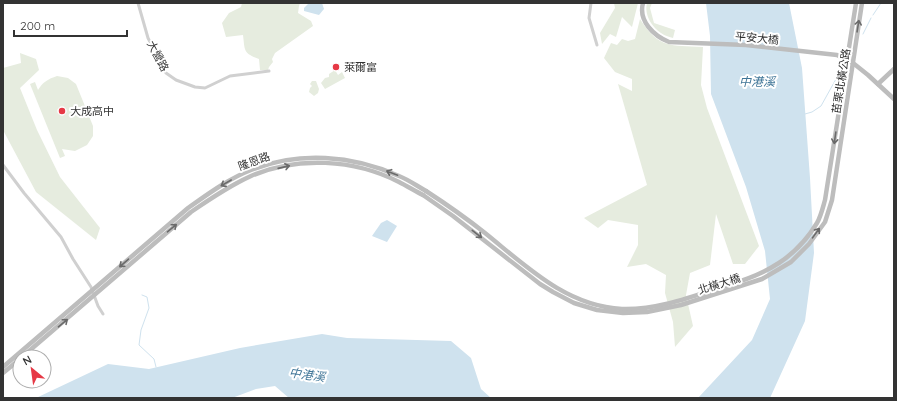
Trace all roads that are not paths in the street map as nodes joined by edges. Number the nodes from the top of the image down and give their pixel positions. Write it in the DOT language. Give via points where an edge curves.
graph roads {
  1 [pos="138,3"];
  2 [pos="591,3"];
  3 [pos="643,3"];
  4 [pos="856,3"];
  5 [pos="862,3"];
  6 [pos="597,45"];
  7 [pos="847,59"];
  8 [pos="853,63"];
  9 [pos="894,68"];
  10 [pos="269,71"];
  11 [pos="878,84"];
  12 [pos="894,99"];
  13 [pos="832,161"];
  14 [pos="837,162"];
  15 [pos="3,165"];
  16 [pos="541,282"];
  17 [pos="103,314"];
  18 [pos="31,349"];
  19 [pos="12,366"];
  20 [pos="3,367"];
  21 [pos="3,374"];
  1 -- 10 [label="street, 大營路" via="148,38 166,73 176,80 205,88 230,76"];
  2 -- 6 [label="street" via="589,18"];
  3 -- 7 [label="main road, 平安大橋" via="641,9 646,23 660,38 669,42 746,45 837,55"];
  4 -- 7 [label="main road, 苗栗北橫公路"];
  8 -- 5 [label="main road, 苗栗北橫公路, one-way"];
  7 -- 8 [label="main road, 平安大橋"];
  7 -- 13 [label="main road, 苗栗北橫公路, one-way"];
  8 -- 11 [label="main road, 平安大橋"];
  8 -- 14 [label="main road, 苗栗北橫公路"];
  9 -- 11 [label="main road"];
  11 -- 12 [label="main road, 平安大橋"];
  13 -- 16 [label="main road, 北橫大橋" via="818,222 788,258 764,273 662,305 622,309 596,305"];
  16 -- 14 [label="main road, 北橫大橋, one-way" via="574,303 597,310 623,313 647,312 681,305 762,279 791,262 809,244 825,222 832,200"];
  15 -- 17 [label="street" via="61,237 91,287"];
  18 -- 16 [label="main road, 隆恩路, one-way, bridge" via="191,212 213,197 252,176 313,162 336,163 372,171 398,181 453,216"];
  16 -- 20 [label="main road, 隆恩路, one-way, bridge" via="485,233 426,190 400,176 374,166 336,158 292,159 250,170 210,192"];
  19 -- 21 [label="main road, 隆恩路"];
}
